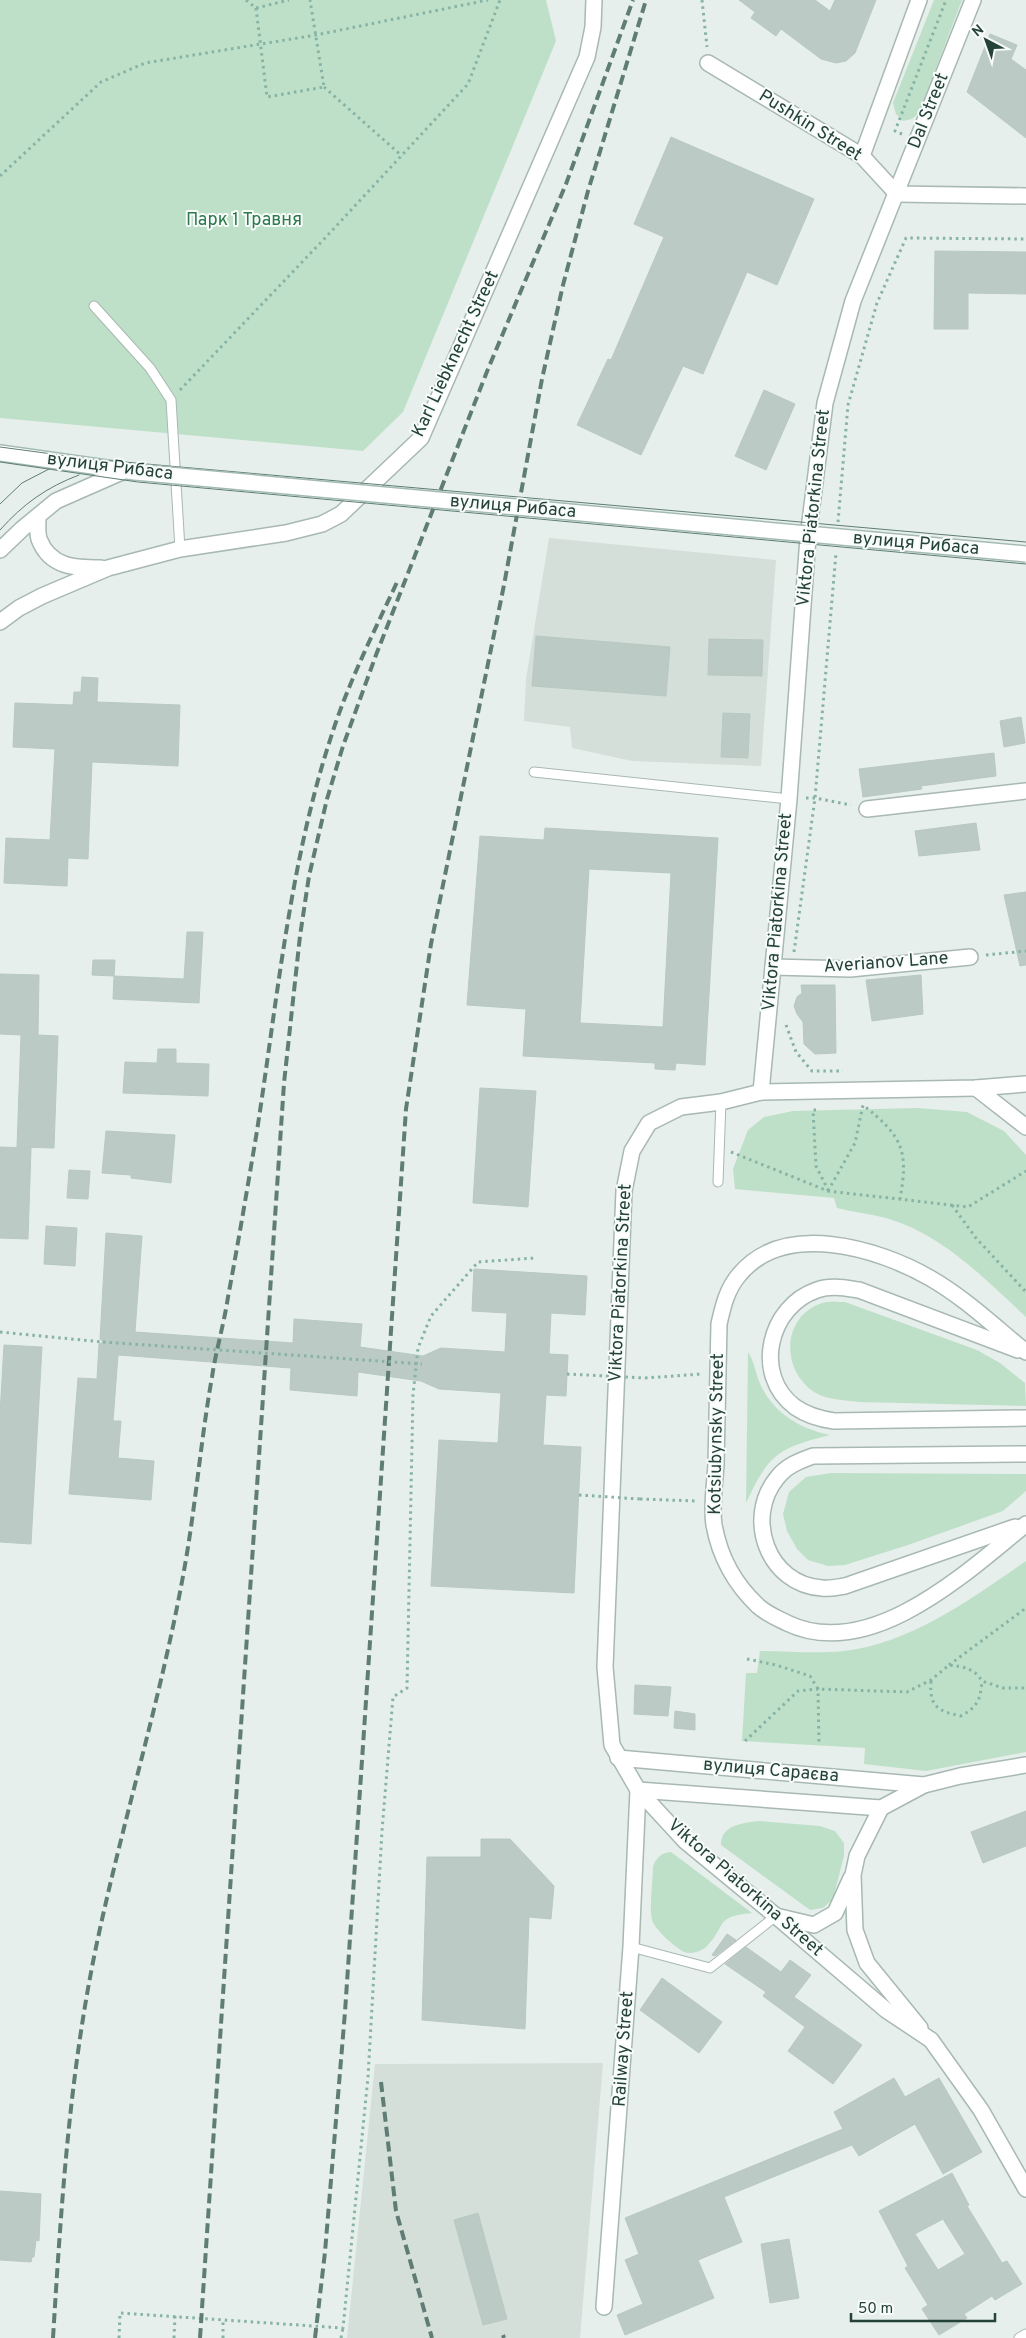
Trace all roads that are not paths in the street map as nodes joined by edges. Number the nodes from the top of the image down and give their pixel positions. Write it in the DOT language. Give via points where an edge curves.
graph roads {
  1 [pos="594,0"];
  2 [pos="919,0"];
  3 [pos="973,0"];
  4 [pos="708,63"];
  5 [pos="862,156"];
  6 [pos="896,194"];
  7 [pos="1026,196"];
  8 [pos="94,306"];
  9 [pos="0,453"];
  10 [pos="0,457"];
  11 [pos="129,472"];
  12 [pos="38,516"];
  13 [pos="180,549"];
  14 [pos="0,550"];
  15 [pos="1026,554"];
  16 [pos="108,568"];
  17 [pos="0,622"];
  18 [pos="534,772"];
  19 [pos="1026,791"];
  20 [pos="789,799"];
  21 [pos="867,808"];
  22 [pos="970,957"];
  23 [pos="773,967"];
  24 [pos="1026,1084"];
  25 [pos="976,1088"];
  26 [pos="761,1092"];
  27 [pos="721,1102"];
  28 [pos="1026,1128"];
  29 [pos="718,1182"];
  30 [pos="1026,1353"];
  31 [pos="1026,1418"];
  32 [pos="1026,1454"];
  33 [pos="1026,1524"];
  34 [pos="618,1758"];
  35 [pos="1026,1765"];
  36 [pos="924,1785"];
  37 [pos="638,1790"];
  38 [pos="881,1808"];
  39 [pos="853,1875"];
  40 [pos="776,1916"];
  41 [pos="632,1947"];
  42 [pos="930,2040"];
  43 [pos="1026,2189"];
  44 [pos="604,2307"];
  45 [pos="1026,2334"];
  46 [pos="1020,2338"];
  1 -- 13 [label="street, Karl Liebknecht Street" via="587,57 421,438 341,514 322,524 286,533"];
  2 -- 5 [label="street"];
  3 -- 6 [label="street, Dal Street"];
  4 -- 5 [label="street, Pushkin Street"];
  5 -- 6 [label="street, Pushkin Street"];
  6 -- 7 [label="street"];
  6 -- 20 [label="street, Viktora Piatorkina Street" via="853,301 824,403 808,537"];
  8 -- 13 [label="lane" via="150,368 171,400"];
  9 -- 10 [label="street"];
  9 -- 11 [label="street, вулиця Рибаса"];
  11 -- 12 [label="street" via="56,501"];
  11 -- 15 [label="street, вулиця Рибаса, bridge"];
  12 -- 14 [label="street"];
  12 -- 16 [label="street" via="39,539 60,563 72,568"];
  13 -- 16 [label="street, Karl Liebknecht Street"];
  16 -- 17 [label="street, Karl Liebknecht Street" via="42,596"];
  18 -- 20 [label="lane"];
  19 -- 21 [label="street"];
  20 -- 23 [label="street, Viktora Piatorkina Street"];
  22 -- 23 [label="street, Averianov Lane" via="850,969"];
  23 -- 26 [label="street, Viktora Piatorkina Street"];
  24 -- 25 [label="street"];
  25 -- 26 [label="street"];
  25 -- 28 [label="street"];
  26 -- 27 [label="street, Viktora Piatorkina Street"];
  27 -- 29 [label="lane"];
  27 -- 34 [label="street, Viktora Piatorkina Street" via="681,1107 649,1124 632,1150 624,1191 605,1667 612,1745"];
  30 -- 31 [label="street" via="859,1290 838,1286 818,1289 800,1298 785,1312 775,1329 770,1348 772,1370 780,1390 794,1406 813,1417 834,1422"];
  30 -- 33 [label="street, Kotsiubynsky Street" via="930,1278 883,1256 845,1246 810,1244 784,1247 759,1257 739,1275 725,1298 719,1324 714,1523 723,1558 740,1589 767,1614 799,1629 834,1634 873,1626 922,1602"];
  32 -- 33 [label="street" via="813,1456 793,1464 777,1477 762,1508 762,1536 770,1556 784,1572 802,1583 822,1588 845,1586"];
  34 -- 36 [label="street, вулиця Сараєва"];
  34 -- 37 [label="street, Viktora Piatorkina Street"];
  35 -- 36 [label="street"];
  36 -- 38 [label="street"];
  37 -- 38 [label="street"];
  37 -- 40 [label="street, Viktora Piatorkina Street" via="685,1841"];
  37 -- 41 [label="street, Railway Street"];
  38 -- 39 [label="street" via="857,1856"];
  39 -- 40 [label="street" via="835,1913 814,1925"];
  39 -- 42 [label="street" via="855,1930 867,1963"];
  40 -- 41 [label="lane" via="710,1968"];
  40 -- 42 [label="street, Viktora Piatorkina Street" via="886,2010"];
  41 -- 44 [label="street, Railway Street"];
  42 -- 43 [label="street, Viktora Piatorkina Street" via="982,2110"];
  45 -- 46 [label="lane"];
}
